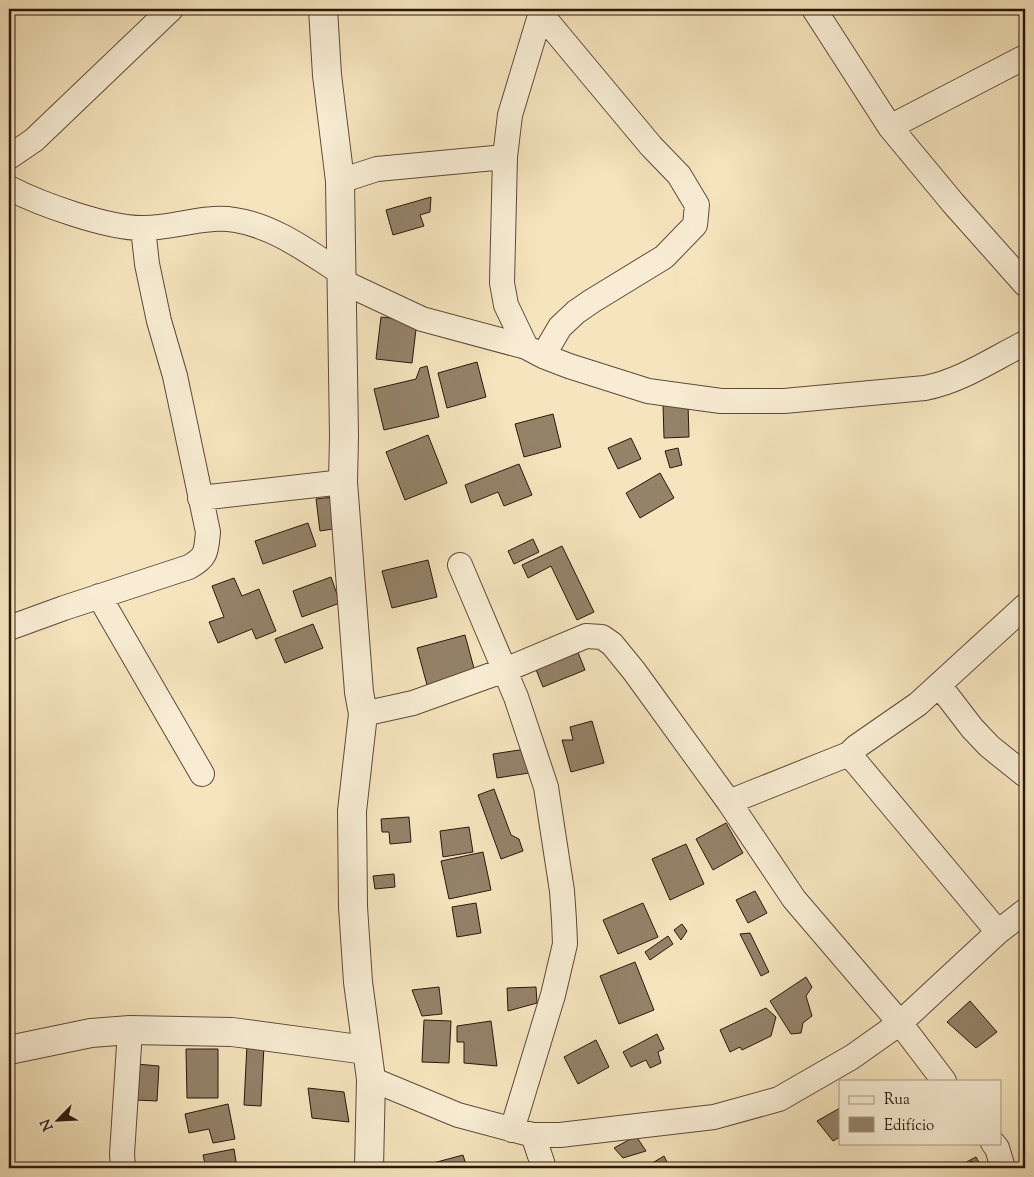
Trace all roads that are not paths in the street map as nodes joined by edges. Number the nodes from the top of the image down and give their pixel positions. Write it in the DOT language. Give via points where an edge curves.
graph roads {
  1 [pos="171,9"];
  2 [pos="323,9"];
  3 [pos="814,9"];
  4 [pos="541,12"];
  5 [pos="1025,56"];
  6 [pos="890,126"];
  7 [pos="505,157"];
  8 [pos="9,158"];
  9 [pos="340,181"];
  10 [pos="9,188"];
  11 [pos="143,228"];
  12 [pos="341,276"];
  13 [pos="1025,284"];
  14 [pos="1025,343"];
  15 [pos="534,351"];
  16 [pos="343,482"];
  17 [pos="200,498"];
  18 [pos="460,565"];
  19 [pos="99,596"];
  20 [pos="1025,606"];
  21 [pos="9,628"];
  22 [pos="505,670"];
  23 [pos="939,685"];
  24 [pos="363,714"];
  25 [pos="849,754"];
  26 [pos="202,774"];
  27 [pos="1025,775"];
  28 [pos="729,802"];
  29 [pos="1025,911"];
  30 [pos="998,932"];
  31 [pos="900,1023"];
  32 [pos="130,1030"];
  33 [pos="9,1050"];
  34 [pos="366,1050"];
  35 [pos="371,1079"];
  36 [pos="943,1080"];
  37 [pos="522,1133"];
  38 [pos="994,1144"];
  39 [pos="124,1168"];
  40 [pos="368,1168"];
  41 [pos="544,1168"];
  42 [pos="1003,1168"];
  1 -- 8 [label="street" via="34,140"];
  2 -- 9 [label="street" via="326,75"];
  3 -- 6 [label="street"];
  4 -- 7 [label="street" via="510,115"];
  4 -- 15 [label="street" via="651,146 679,175 697,205 695,225 664,257 576,312"];
  5 -- 6 [label="street"];
  6 -- 13 [label="street"];
  7 -- 9 [label="street" via="377,170"];
  7 -- 15 [label="street" via="502,283 506,304"];
  9 -- 12 [label="street"];
  10 -- 11 [label="street" via="69,212 112,224"];
  11 -- 12 [label="street" via="211,219 235,220 285,237"];
  11 -- 17 [label="street" via="155,302 175,376"];
  12 -- 15 [label="street" via="422,319"];
  12 -- 16 [label="street"];
  14 -- 15 [label="street" via="937,386 784,401 721,401 648,391"];
  16 -- 17 [label="street"];
  16 -- 24 [label="street"];
  17 -- 19 [label="street" via="208,532 202,560"];
  18 -- 22 [label="street"];
  19 -- 21 [label="street"];
  19 -- 26 [label="street"];
  20 -- 23 [label="street"];
  22 -- 24 [label="street" via="413,703"];
  22 -- 28 [label="street" via="586,636 602,637 619,651"];
  22 -- 37 [label="street" via="546,787 562,891 565,944"];
  23 -- 25 [label="street"];
  23 -- 27 [label="street" via="989,746"];
  24 -- 34 [label="street" via="352,811 353,907"];
  25 -- 28 [label="street"];
  25 -- 30 [label="street"];
  28 -- 31 [label="street" via="794,899"];
  29 -- 30 [label="street"];
  30 -- 31 [label="street"];
  31 -- 36 [label="street"];
  31 -- 37 [label="street" via="852,1057 779,1099 714,1117 560,1135"];
  32 -- 33 [label="street" via="91,1033"];
  32 -- 34 [label="street" via="232,1032"];
  32 -- 39 [label="street" via="122,1154"];
  34 -- 35 [label="street"];
  35 -- 37 [label="street" via="458,1115"];
  35 -- 40 [label="street"];
  37 -- 41 [label="street"];
  38 -- 42 [label="street"];
}
